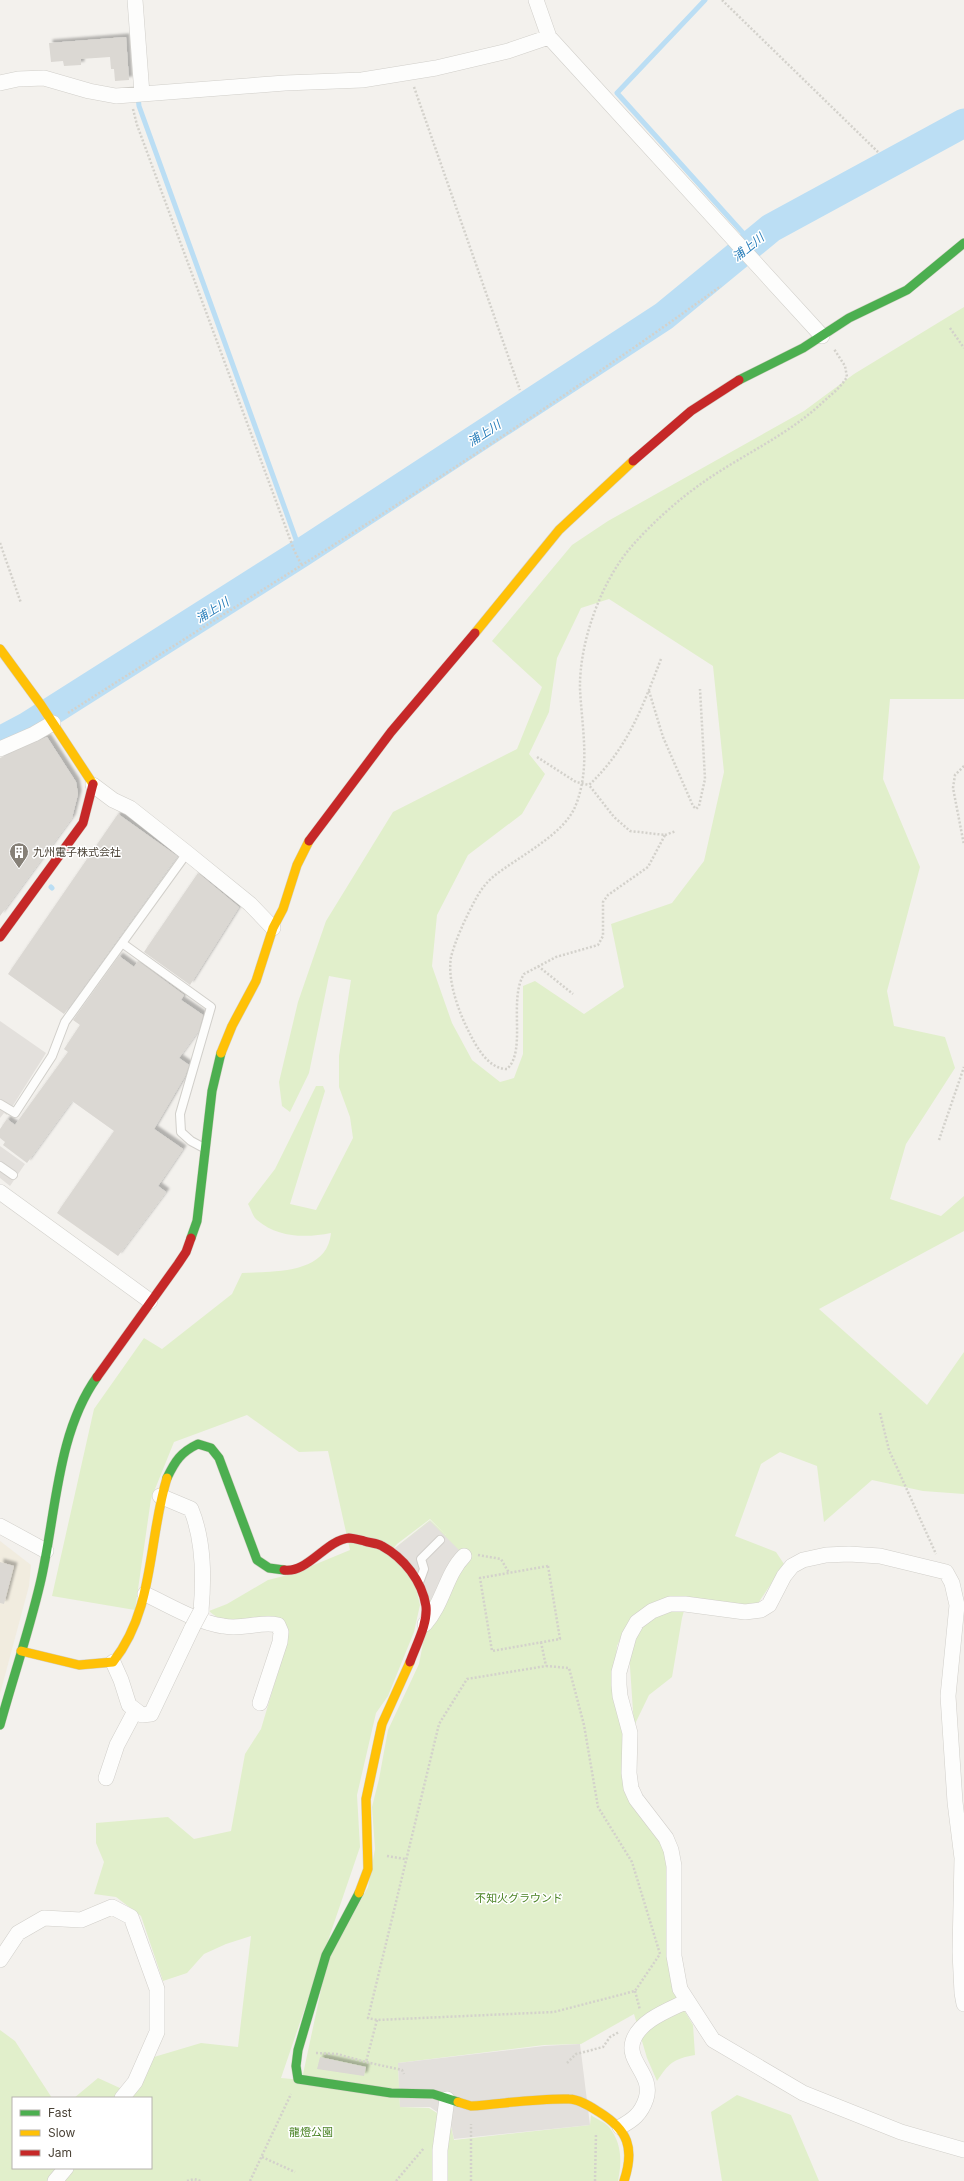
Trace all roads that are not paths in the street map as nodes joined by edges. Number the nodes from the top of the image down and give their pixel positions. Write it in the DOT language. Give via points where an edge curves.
graph roads {
  1 [pos="135,0"];
  2 [pos="536,0"];
  3 [pos="549,37"];
  4 [pos="0,83"];
  5 [pos="137,95"];
  6 [pos="964,243"];
  7 [pos="822,336"];
  8 [pos="0,649"];
  9 [pos="52,721"];
  10 [pos="0,749"];
  11 [pos="93,785"];
  12 [pos="187,853"];
  13 [pos="273,928"];
  14 [pos="0,937"];
  15 [pos="122,943"];
  16 [pos="0,1104"];
  17 [pos="204,1148"];
  18 [pos="0,1166"];
  19 [pos="13,1175"];
  20 [pos="0,1192"];
  21 [pos="150,1301"];
  22 [pos="160,1496"];
  23 [pos="0,1526"];
  24 [pos="440,1540"];
  25 [pos="46,1551"];
  26 [pos="464,1556"];
  27 [pos="419,1583"];
  28 [pos="145,1594"];
  29 [pos="423,1627"];
  30 [pos="21,1651"];
  31 [pos="113,1662"];
  32 [pos="260,1703"];
  33 [pos="135,1711"];
  34 [pos="0,1725"];
  35 [pos="106,1778"];
  36 [pos="0,1960"];
  37 [pos="687,2001"];
  38 [pos="964,2004"];
  39 [pos="123,2097"];
  40 [pos="447,2099"];
  41 [pos="620,2127"];
  42 [pos="964,2150"];
  43 [pos="65,2169"];
  44 [pos="54,2181"];
  45 [pos="440,2181"];
  46 [pos="624,2181"];
  1 -- 5 [label="street"];
  2 -- 3 [label="street"];
  3 -- 5 [label="street" via="508,51 436,68 362,80 285,83"];
  3 -- 7 [label="street"];
  4 -- 5 [label="street" via="44,78 116,96"];
  6 -- 7 [label="street" via="907,290 849,318"];
  7 -- 13 [label="street" via="735,382 691,411 560,530 391,732 309,841"];
  8 -- 9 [label="street"];
  9 -- 10 [label="street" via="34,734"];
  9 -- 11 [label="street"];
  11 -- 12 [label="street" via="113,800 130,808"];
  11 -- 14 [label="street" via="83,823"];
  12 -- 13 [label="street" via="250,904"];
  12 -- 15 [label="lane"];
  13 -- 17 [label="street" via="256,981 232,1026 220,1056"];
  15 -- 16 [label="lane" via="65,1022 52,1056 15,1113"];
  15 -- 17 [label="lane" via="211,1006 180,1114 181,1132"];
  17 -- 21 [label="street" via="197,1221 192,1236 178,1264"];
  18 -- 19 [label="lane"];
  20 -- 21 [label="street"];
  21 -- 25 [label="street" via="88,1390 77,1414 62,1467"];
  22 -- 27 [label="street" via="173,1465 184,1451 198,1444 211,1448 219,1458 258,1560 269,1568 288,1571 306,1564 331,1545 349,1538 381,1544 403,1562"];
  22 -- 28 [label="street"];
  22 -- 33 [label="street, bridge" via="191,1509 194,1516 203,1561 201,1611 151,1714 142,1715"];
  23 -- 25 [label="street"];
  24 -- 27 [label="lane" via="421,1559 424,1569"];
  25 -- 30 [label="street" via="40,1584"];
  26 -- 29 [label="street" via="457,1563 442,1598"];
  27 -- 29 [label="street" via="426,1607"];
  28 -- 31 [label="street" via="121,1653"];
  28 -- 32 [label="street" via="222,1626 243,1628 270,1623 278,1625 281,1632 280,1642"];
  29 -- 40 [label="street" via="403,1681 382,1724 366,1799 368,1869 358,1897 326,1955 298,2050 296,2066 298,2079 391,2093 433,2094"];
  30 -- 31 [label="street" via="79,1665"];
  30 -- 34 [label="street"];
  31 -- 33 [label="street" via="122,1680 129,1705"];
  33 -- 35 [label="street" via="117,1745"];
  36 -- 39 [label="street" via="18,1933 44,1918 81,1920 112,1907 131,1917 157,1988 158,2032 135,2082"];
  37 -- 38 [label="street" via="680,1989 674,1956 674,1866 671,1850 666,1838 636,1799 631,1788 630,1733 619,1685 619,1672 628,1636 637,1622 652,1611 670,1604 745,1612 761,1610 769,1605 792,1566 815,1557 849,1554 880,1556 946,1572 952,1583 957,1605 948,1696 955,1802 962,1858 960,1952"];
  37 -- 41 [label="street" via="650,2021 633,2042 634,2056 649,2090 636,2118"];
  37 -- 42 [label="street" via="712,2040 803,2093 901,2132"];
  40 -- 41 [label="street" via="471,2106 570,2099 597,2110"];
  40 -- 45 [label="street" via="440,2150"];
  41 -- 46 [label="street" via="625,2134 629,2150 629,2166"];
  43 -- 44 [label="street"];
}
